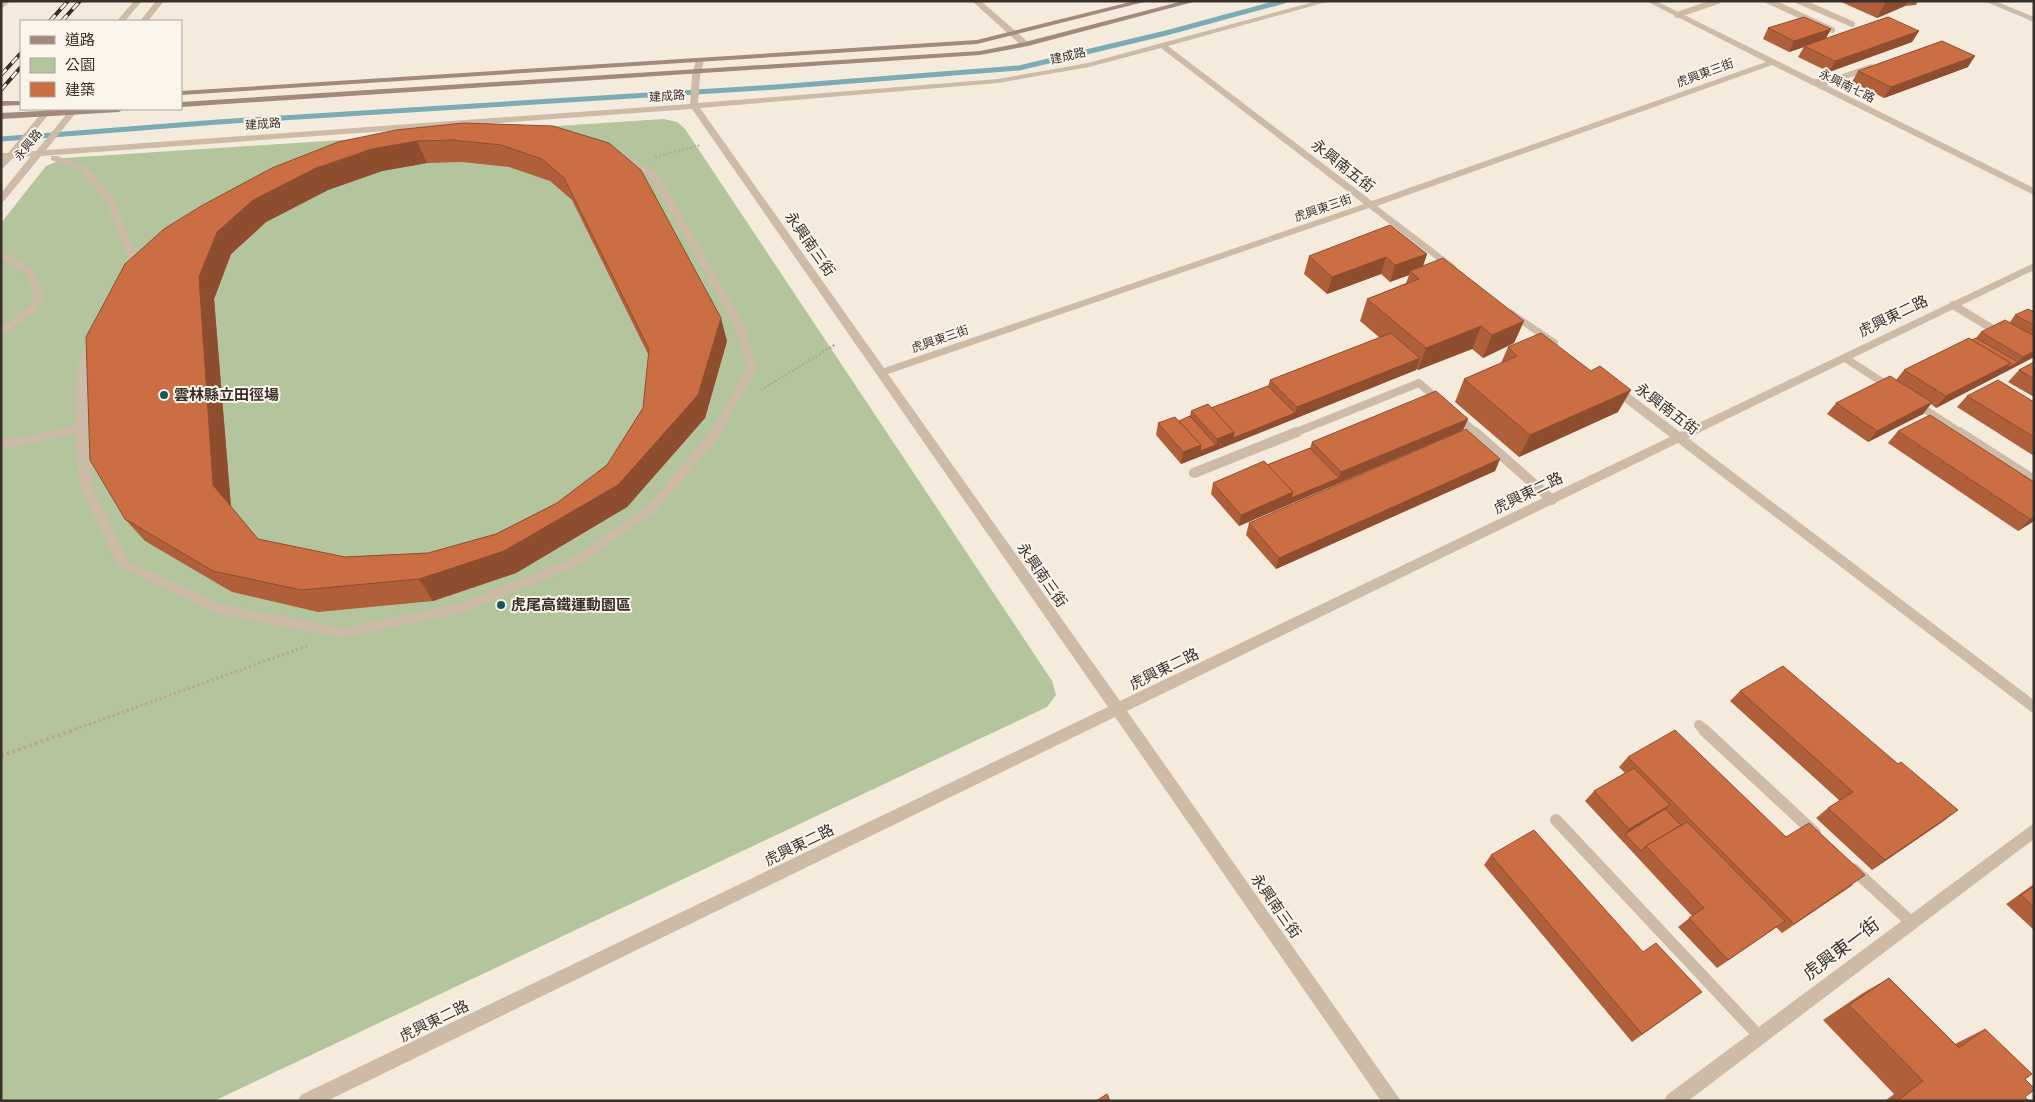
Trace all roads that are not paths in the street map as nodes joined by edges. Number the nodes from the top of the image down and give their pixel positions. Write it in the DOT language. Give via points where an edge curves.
graph roads {
  1 [pos="7,1"];
  2 [pos="138,1"];
  3 [pos="160,1"];
  4 [pos="976,1"];
  5 [pos="1144,1"];
  6 [pos="1193,1"];
  7 [pos="1326,1"];
  8 [pos="1650,1"];
  9 [pos="1718,1"];
  10 [pos="1769,1"];
  11 [pos="1799,1"];
  12 [pos="1988,1"];
  13 [pos="1,8"];
  14 [pos="1677,15"];
  15 [pos="122,20"];
  16 [pos="145,20"];
  17 [pos="2034,20"];
  18 [pos="1852,24"];
  19 [pos="1832,30"];
  20 [pos="1014,35"];
  21 [pos="1025,44"];
  22 [pos="1162,45"];
  23 [pos="700,60"];
  24 [pos="1773,62"];
  25 [pos="1881,63"];
  26 [pos="696,74"];
  27 [pos="1812,82"];
  28 [pos="182,93"];
  29 [pos="20,103"];
  30 [pos="694,103"];
  31 [pos="1,104"];
  32 [pos="182,105"];
  33 [pos="102,110"];
  34 [pos="71,112"];
  35 [pos="45,114"];
  36 [pos="1,116"];
  37 [pos="40,150"];
  38 [pos="9,153"];
  39 [pos="54,158"];
  40 [pos="1,167"];
  41 [pos="2034,192"];
  42 [pos="1,198"];
  43 [pos="1369,206"];
  44 [pos="1,254"];
  45 [pos="2034,266"];
  46 [pos="138,270"];
  47 [pos="1461,274"];
  48 [pos="1501,304"];
  49 [pos="1953,305"];
  50 [pos="1,333"];
  51 [pos="2011,339"];
  52 [pos="1565,352"];
  53 [pos="1845,358"];
  54 [pos="880,373"];
  55 [pos="1605,382"];
  56 [pos="82,428"];
  57 [pos="1680,438"];
  58 [pos="1,444"];
  59 [pos="1194,473"];
  60 [pos="2034,480"];
  61 [pos="1552,500"];
  62 [pos="2034,708"];
  63 [pos="1118,709"];
  64 [pos="1699,725"];
  65 [pos="1556,820"];
  66 [pos="2034,830"];
  67 [pos="1821,838"];
  68 [pos="1843,858"];
  69 [pos="1911,922"];
  70 [pos="1759,1036"];
  71 [pos="307,1101"];
  72 [pos="1392,1101"];
  73 [pos="1673,1101"];
  1 -- 13 [label="street"];
  2 -- 15 [label="street"];
  3 -- 16 [label="street"];
  4 -- 20 [label="street"];
  5 -- 20 [label="street"];
  6 -- 21 [label="street, 建成路"];
  7 -- 22 [label="street, 建成路"];
  8 -- 14 [label="street, 永興南七路"];
  9 -- 14 [label="lane"];
  10 -- 19 [label="lane"];
  11 -- 18 [label="lane"];
  12 -- 17 [label="street"];
  14 -- 24 [label="street, 永興南七路"];
  20 -- 21 [label="street"];
  20 -- 23 [label="street" via="977,42"];
  21 -- 26 [label="street, 建成路" via="980,53"];
  22 -- 30 [label="street, 建成路" via="1089,65 998,81"];
  22 -- 43 [label="street, 永興南五街"];
  23 -- 26 [label="street"];
  23 -- 28 [label="street"];
  24 -- 27 [label="street, 永興南七路"];
  24 -- 43 [label="street, 虎興東三街"];
  25 -- 27 [label="lane" via="1828,82"];
  26 -- 30 [label="street"];
  26 -- 32 [label="street, 建成路"];
  27 -- 41 [label="street, 永興南七路"];
  29 -- 31 [label="street"];
  30 -- 37 [label="street, 建成路"];
  30 -- 54 [label="street, 永興南三街"];
  33 -- 34 [label="street"];
  34 -- 35 [label="street"];
  34 -- 37 [label="street, 永興路"];
  35 -- 36 [label="street"];
  35 -- 38 [label="street, 永興路"];
  37 -- 38 [label="street, 建成路"];
  37 -- 42 [label="street, 永興路"];
  38 -- 40 [label="street, 永興路"];
  39 -- 46 [label="street" via="83,168 110,200"];
  43 -- 47 [label="street, 永興南五街"];
  43 -- 54 [label="street, 虎興東三街"];
  44 -- 50 [label="street" via="31,272 39,295 32,309"];
  45 -- 49 [label="street, 虎興東二路"];
  46 -- 56 [label="street" via="110,303 91,341 82,372"];
  46 -- 56 [label="street" via="194,228 304,171 351,154 411,142 500,135 556,140 633,163 654,174 740,326 752,369 713,437 651,508 573,563 462,608 343,633 218,609 123,564 87,489"];
  48 -- 52 [label="street"];
  49 -- 51 [label="lane"];
  49 -- 53 [label="street, 虎興東二路"];
  53 -- 57 [label="street, 虎興東二路"];
  53 -- 60 [label="lane"];
  54 -- 63 [label="street, 永興南三街"];
  55 -- 57 [label="street, 永興南五街"];
  56 -- 58 [label="street"];
  57 -- 61 [label="street, 虎興東二路"];
  57 -- 62 [label="street, 永興南五街"];
  59 -- 61 [label="lane" via="1419,383"];
  61 -- 63 [label="street, 虎興東二路"];
  63 -- 71 [label="street, 虎興東二路"];
  63 -- 72 [label="street, 永興南三街"];
  64 -- 67 [label="lane"];
  65 -- 70 [label="lane"];
  66 -- 69 [label="street, 虎興東一街"];
  68 -- 69 [label="lane"];
  69 -- 70 [label="street, 虎興東一街"];
  70 -- 73 [label="street, 虎興東一街"];
}
